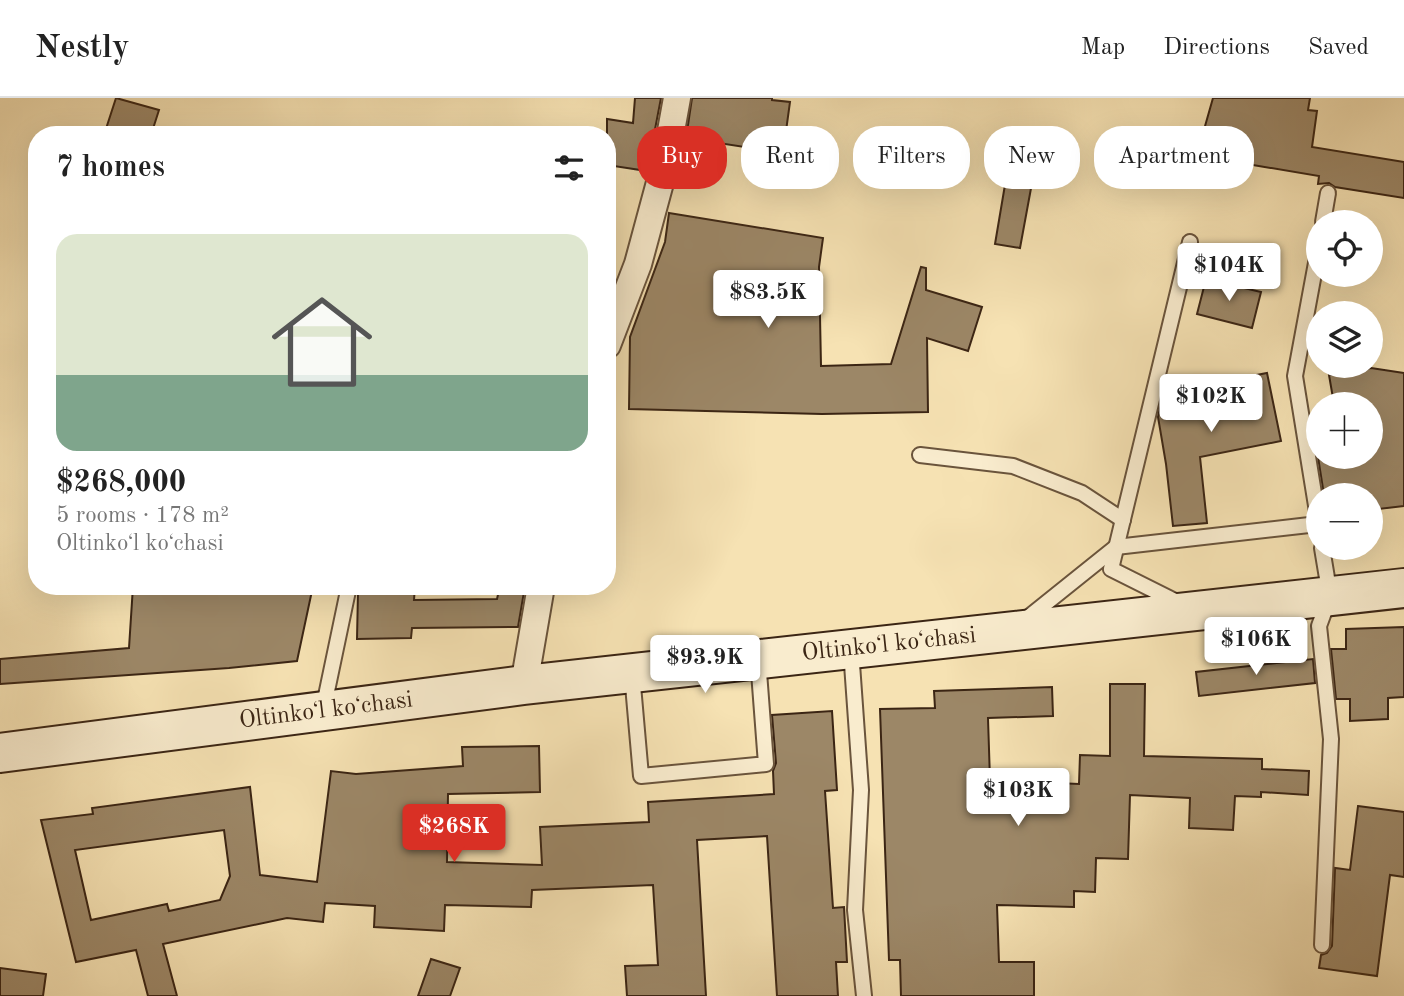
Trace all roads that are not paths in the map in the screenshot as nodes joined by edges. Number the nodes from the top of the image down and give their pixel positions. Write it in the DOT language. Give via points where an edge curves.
graph roads {
  1 [pos="677,98"];
  2 [pos="1328,193"];
  3 [pos="1325,210"];
  4 [pos="1190,242"];
  5 [pos="1311,287"];
  6 [pos="616,321"];
  7 [pos="920,455"];
  8 [pos="1312,483"];
  9 [pos="1123,520"];
  10 [pos="1306,525"];
  11 [pos="1116,547"];
  12 [pos="1324,560"];
  13 [pos="1404,588"];
  14 [pos="347,595"];
  15 [pos="539,595"];
  16 [pos="1330,596"];
  17 [pos="1196,611"];
  18 [pos="1010,631"];
  19 [pos="851,649"];
  20 [pos="758,659"];
  21 [pos="632,673"];
  22 [pos="524,685"];
  23 [pos="323,711"];
  24 [pos="0,753"];
  25 [pos="1322,945"];
  26 [pos="864,996"];
  1 -- 6 [label="street" via="638,264"];
  2 -- 3 [label="lane"];
  4 -- 9 [label="lane"];
  5 -- 8 [label="lane" via="1295,376"];
  7 -- 9 [label="lane" via="1013,466 1082,493"];
  9 -- 11 [label="lane"];
  10 -- 11 [label="lane"];
  11 -- 17 [label="lane" via="1111,569"];
  11 -- 18 [label="lane"];
  12 -- 16 [label="lane"];
  13 -- 16 [label="main road, Oltinkoʻl koʻchasi"];
  14 -- 23 [label="lane"];
  15 -- 22 [label="street"];
  16 -- 17 [label="main road, Oltinkoʻl koʻchasi"];
  16 -- 25 [label="lane" via="1319,626 1331,739"];
  17 -- 18 [label="main road, Oltinkoʻl koʻchasi"];
  18 -- 19 [label="main road, Oltinkoʻl koʻchasi"];
  19 -- 20 [label="main road, Oltinkoʻl koʻchasi"];
  19 -- 26 [label="lane" via="862,790 855,910"];
  20 -- 21 [label="main road, Oltinkoʻl koʻchasi"];
  20 -- 21 [label="lane" via="766,764 641,776"];
  21 -- 22 [label="main road, Oltinkoʻl koʻchasi"];
  22 -- 23 [label="main road, Oltinkoʻl koʻchasi"];
  23 -- 24 [label="main road, Oltinkoʻl koʻchasi"];
}
